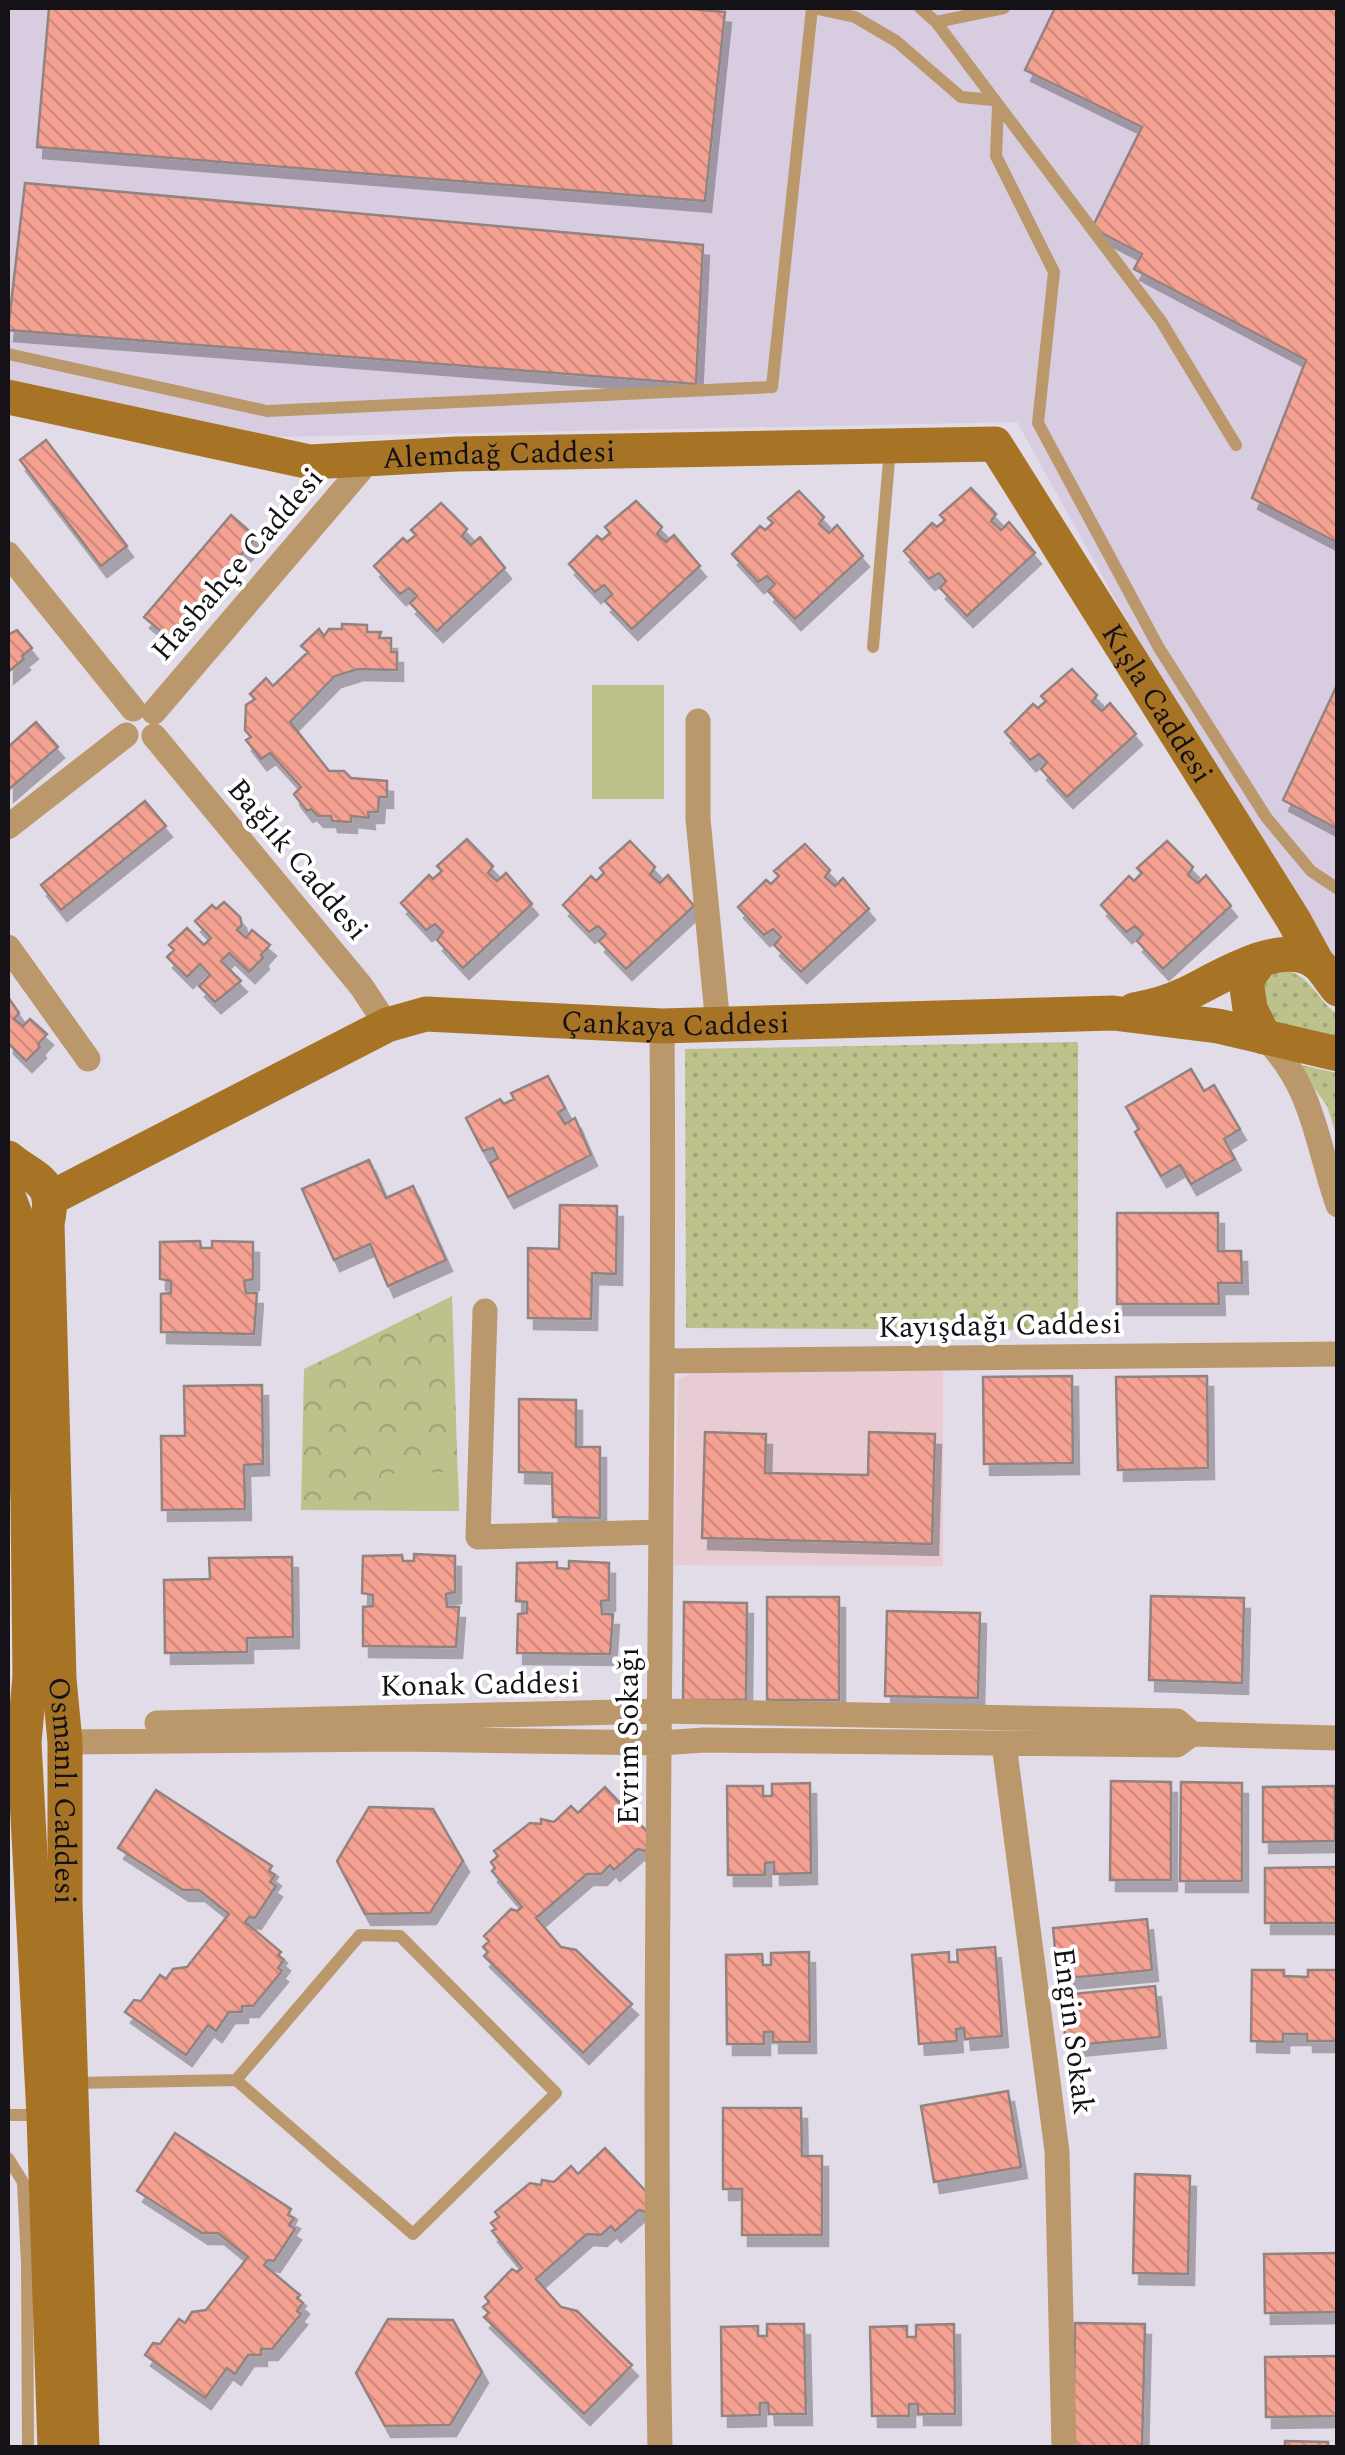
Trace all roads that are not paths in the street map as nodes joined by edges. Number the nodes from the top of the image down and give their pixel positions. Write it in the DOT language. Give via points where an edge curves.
graph roads {
  1 [pos="812,8"];
  2 [pos="920,8"];
  3 [pos="1004,8"];
  4 [pos="936,22"];
  5 [pos="995,103"];
  6 [pos="8,354"];
  7 [pos="8,397"];
  8 [pos="995,444"];
  9 [pos="1236,445"];
  10 [pos="890,446"];
  11 [pos="370,459"];
  12 [pos="8,554"];
  13 [pos="873,647"];
  14 [pos="147,719"];
  15 [pos="698,721"];
  16 [pos="8,827"];
  17 [pos="1338,889"];
  18 [pos="8,947"];
  19 [pos="1259,962"];
  20 [pos="1327,976"];
  21 [pos="1113,1013"];
  22 [pos="718,1024"];
  23 [pos="388,1025"];
  24 [pos="662,1026"];
  25 [pos="1264,1037"];
  26 [pos="1338,1054"];
  27 [pos="88,1060"];
  28 [pos="25,1193"];
  29 [pos="1338,1205"];
  30 [pos="485,1310"];
  31 [pos="1338,1354"];
  32 [pos="662,1360"];
  33 [pos="661,1532"];
  34 [pos="661,1711"];
  35 [pos="65,1734"];
  36 [pos="1192,1734"];
  37 [pos="1338,1738"];
  38 [pos="21,1742"];
  39 [pos="661,1743"];
  40 [pos="1004,1744"];
  41 [pos="236,2080"];
  42 [pos="70,2082"];
  43 [pos="8,2115"];
  44 [pos="44,2115"];
  45 [pos="8,2158"];
  46 [pos="28,2448"];
  47 [pos="55,2448"];
  48 [pos="82,2448"];
  49 [pos="660,2448"];
  50 [pos="1064,2448"];
  1 -- 5 [label="lane" via="855,18 896,40 960,97"];
  1 -- 6 [label="lane" via="772,387 267,412"];
  2 -- 4 [label="lane"];
  3 -- 4 [label="lane"];
  4 -- 5 [label="lane"];
  5 -- 9 [label="lane" via="1161,321"];
  5 -- 17 [label="lane" via="996,156 1054,272 1038,423 1159,648 1266,817 1311,871"];
  7 -- 11 [label="main road, Alemdağ Caddesi" via="310,462"];
  8 -- 10 [label="main road, Alemdağ Caddesi"];
  8 -- 20 [label="main road, Kışla Caddesi"];
  10 -- 11 [label="main road, Alemdağ Caddesi"];
  10 -- 13 [label="lane"];
  11 -- 14 [label="street, Hasbahçe Caddesi"];
  12 -- 14 [label="street, Bağlık Caddesi"];
  14 -- 16 [label="street" via="123,723 126,734"];
  14 -- 23 [label="street, Bağlık Caddesi"];
  15 -- 22 [label="street" via="696,805"];
  18 -- 27 [label="street"];
  19 -- 20 [label="main road" via="1299,955"];
  19 -- 21 [label="main road" via="1162,1004"];
  19 -- 25 [label="main road" via="1246,980"];
  21 -- 22 [label="main road, Çankaya Caddesi"];
  21 -- 25 [label="main road, Çankaya Caddesi"];
  22 -- 24 [label="main road, Çankaya Caddesi"];
  23 -- 24 [label="main road, Çankaya Caddesi" via="426,1014"];
  23 -- 28 [label="main road, Çankaya Caddesi"];
  24 -- 32 [label="street, Evrim Sokağı"];
  25 -- 26 [label="main road, Çankaya Caddesi"];
  25 -- 29 [label="street" via="1293,1071 1312,1112"];
  28 -- 35 [label="main road, Osmanlı Caddesi" via="47,1222"];
  28 -- 38 [label="main road, Osmanlı Caddesi" via="18,1283 30,1676"];
  30 -- 33 [label="street" via="478,1537"];
  31 -- 32 [label="street, Kayışdağı Caddesi"];
  32 -- 33 [label="street, Evrim Sokağı"];
  33 -- 34 [label="street, Evrim Sokağı"];
  34 -- 35 [label="street, Konak Caddesi"];
  34 -- 36 [label="street, Konak Caddesi" via="1177,1721"];
  34 -- 39 [label="street, Evrim Sokağı"];
  35 -- 38 [label="main road" via="50,1762 40,1763"];
  35 -- 39 [label="street, Konak Caddesi"];
  35 -- 42 [label="main road, Osmanlı Caddesi"];
  36 -- 37 [label="street, Konak Caddesi"];
  36 -- 40 [label="street, Konak Caddesi" via="1177,1745"];
  38 -- 44 [label="main road, Osmanlı Caddesi"];
  39 -- 40 [label="street, Konak Caddesi"];
  39 -- 49 [label="street, Evrim Sokağı"];
  40 -- 50 [label="street, Engin Sokak" via="1057,2151"];
  41 -- 41 [label="lane" via="413,2234 556,2093 400,1936 360,1935"];
  41 -- 42 [label="lane"];
  42 -- 48 [label="main road, Osmanlı Caddesi"];
  43 -- 44 [label="lane"];
  44 -- 47 [label="main road, Osmanlı Caddesi"];
  45 -- 46 [label="lane" via="23,2182"];
}
